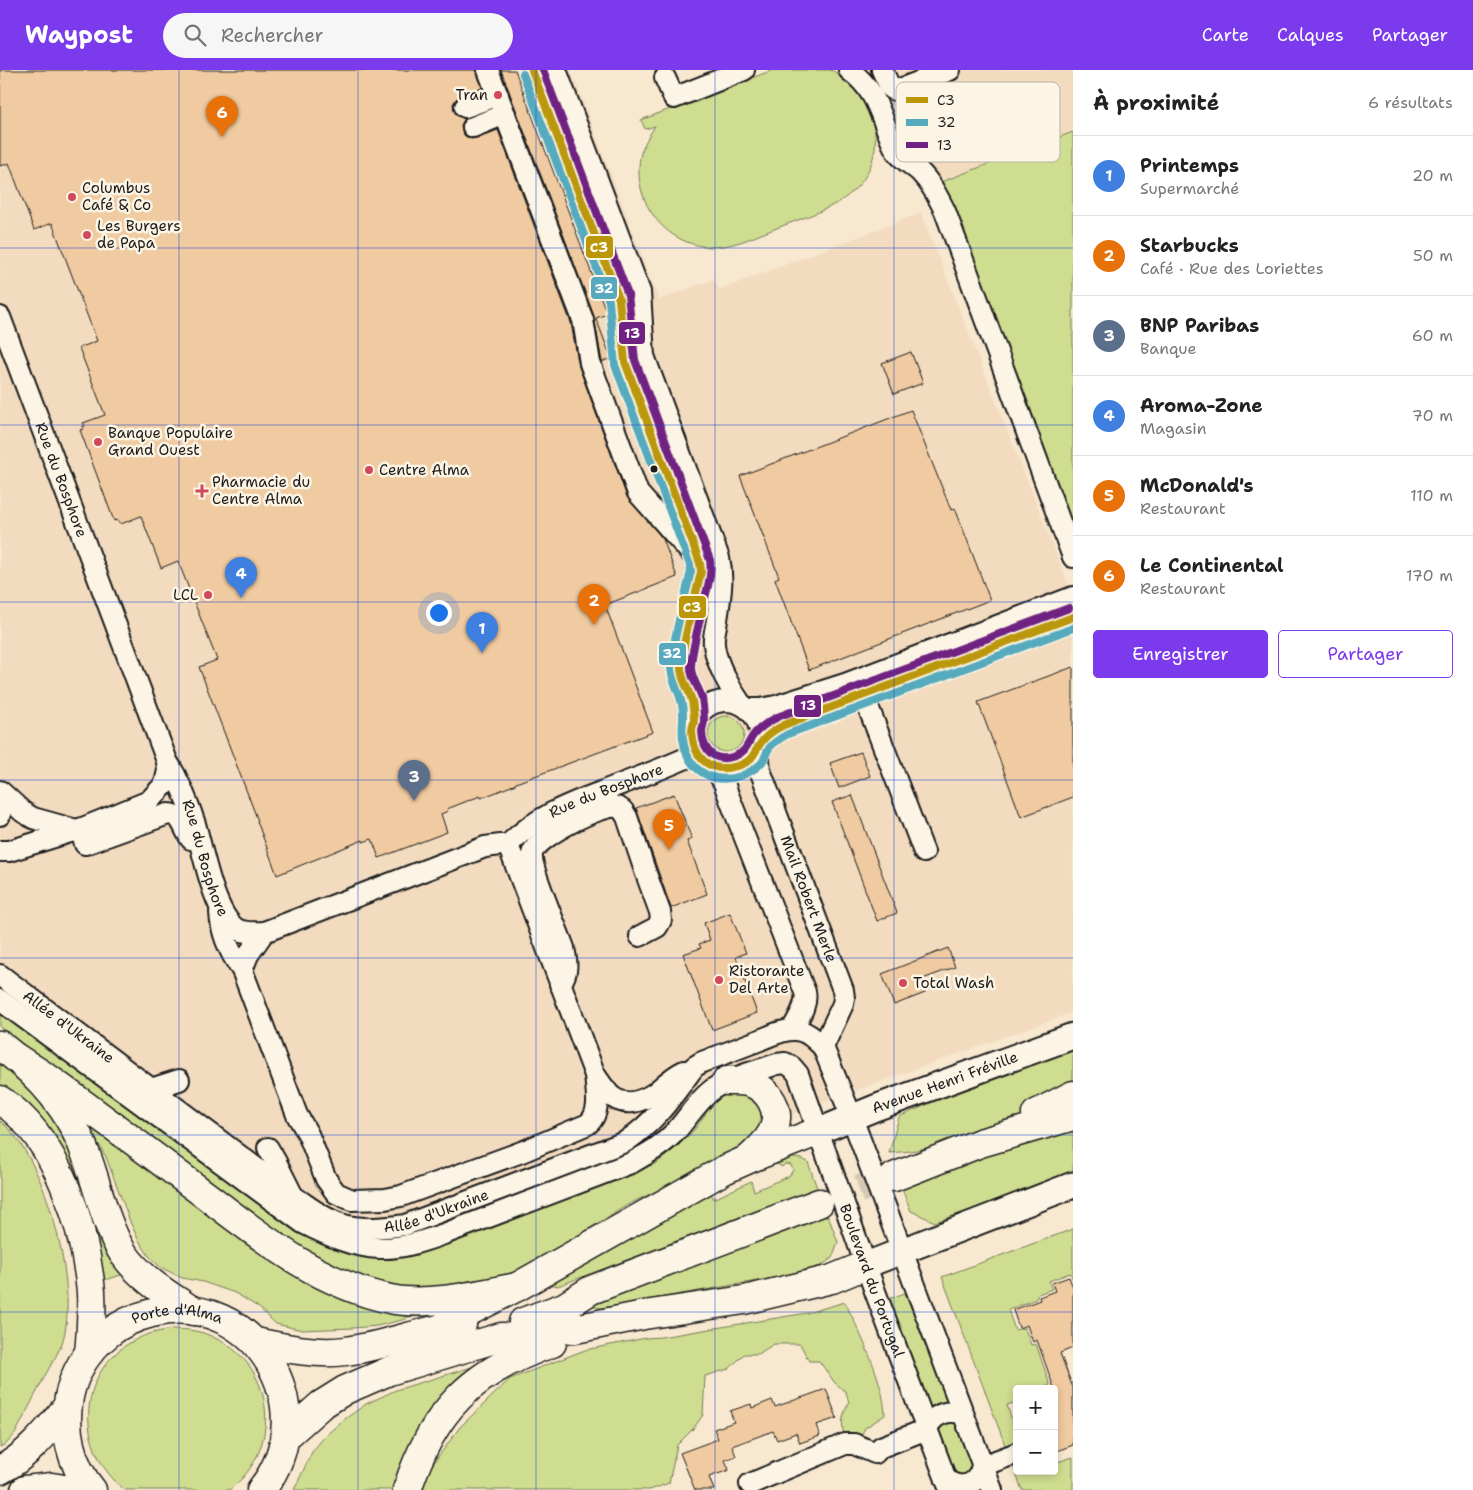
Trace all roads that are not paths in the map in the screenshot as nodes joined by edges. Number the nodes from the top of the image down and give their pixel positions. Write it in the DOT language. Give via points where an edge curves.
graph roads {
  1 [pos="488,70"];
  2 [pos="532,70"];
  3 [pos="556,70"];
  4 [pos="744,70"];
  5 [pos="849,70"];
  6 [pos="882,70"];
  7 [pos="950,70"];
  8 [pos="666,78"];
  9 [pos="918,82"];
  10 [pos="896,90"];
  11 [pos="498,95"];
  12 [pos="465,107"];
  13 [pos="505,114"];
  14 [pos="473,127"];
  15 [pos="896,151"];
  16 [pos="906,162"];
  17 [pos="0,317"];
  18 [pos="1073,557"];
  19 [pos="700,563"];
  20 [pos="1073,597"];
  21 [pos="1073,617"];
  22 [pos="861,687"];
  23 [pos="745,707"];
  24 [pos="694,721"];
  25 [pos="759,745"];
  26 [pos="697,753"];
  27 [pos="167,761"];
  28 [pos="715,768"];
  29 [pos="0,793"];
  30 [pos="0,815"];
  31 [pos="81,834"];
  32 [pos="508,845"];
  33 [pos="200,850"];
  34 [pos="924,852"];
  35 [pos="3,855"];
  36 [pos="220,908"];
  37 [pos="264,932"];
  38 [pos="640,936"];
  39 [pos="242,970"];
  40 [pos="0,975"];
  41 [pos="560,984"];
  42 [pos="0,1000"];
  43 [pos="792,1030"];
  44 [pos="1073,1036"];
  45 [pos="823,1047"];
  46 [pos="8,1051"];
  47 [pos="694,1067"];
  48 [pos="594,1075"];
  49 [pos="179,1080"];
  50 [pos="728,1081"];
  51 [pos="151,1089"];
  52 [pos="1073,1095"];
  53 [pos="0,1100"];
  54 [pos="1073,1116"];
  55 [pos="852,1118"];
  56 [pos="819,1131"];
  57 [pos="980,1143"];
  58 [pos="268,1148"];
  59 [pos="751,1158"];
  60 [pos="894,1176"];
  61 [pos="1073,1185"];
  62 [pos="292,1196"];
  63 [pos="819,1203"];
  64 [pos="902,1251"];
  65 [pos="866,1265"];
  66 [pos="517,1287"];
  67 [pos="591,1290"];
  68 [pos="192,1311"];
  69 [pos="444,1327"];
  70 [pos="574,1329"];
  71 [pos="501,1337"];
  72 [pos="255,1342"];
  73 [pos="89,1353"];
  74 [pos="68,1406"];
  75 [pos="963,1414"];
  76 [pos="927,1429"];
  77 [pos="285,1437"];
  78 [pos="1013,1454"];
  79 [pos="982,1466"];
  80 [pos="0,1470"];
  81 [pos="750,1484"];
  82 [pos="948,1485"];
  83 [pos="25,1490"];
  84 [pos="70,1490"];
  85 [pos="92,1490"];
  86 [pos="261,1490"];
  87 [pos="407,1490"];
  88 [pos="992,1490"];
  1 -- 11 [label="street"];
  2 -- 19 [label="street" via="619,299 625,362"];
  3 -- 23 [label="street" via="640,292 644,356 719,558 721,593 714,644 731,689"];
  4 -- 8 [label="street" via="674,98"];
  5 -- 15 [label="street" via="870,90"];
  6 -- 10 [label="street" via="890,87"];
  7 -- 9 [label="street"];
  11 -- 12 [label="street"];
  11 -- 13 [label="street"];
  13 -- 14 [label="street"];
  13 -- 19 [label="street" via="583,320 590,362 638,493"];
  16 -- 18 [label="street" via="931,186 942,205"];
  17 -- 27 [label="street, Rue du Bosphore"];
  19 -- 24 [label="street" via="701,572 681,667 692,701"];
  20 -- 22 [label="street"];
  21 -- 22 [label="street"];
  22 -- 23 [label="street" via="760,709"];
  22 -- 25 [label="street" via="772,731"];
  22 -- 34 [label="street"];
  23 -- 24 [label="street" via="728,701 713,704 700,712"];
  23 -- 25 [label="street" via="759,723"];
  24 -- 26 [label="street" via="692,729"];
  25 -- 28 [label="street" via="748,761 738,766"];
  25 -- 45 [label="street, Mail Robert Merle" via="760,770 843,990 843,1004"];
  26 -- 28 [label="street"];
  26 -- 32 [label="street, Rue du Bosphore" via="556,810"];
  27 -- 31 [label="street" via="165,784 149,801"];
  27 -- 33 [label="street, Rue du Bosphore" via="177,776 195,824"];
  28 -- 43 [label="street" via="730,797 805,992 805,1005"];
  29 -- 30 [label="street"];
  29 -- 31 [label="street" via="33,818"];
  31 -- 33 [label="street" via="173,814"];
  31 -- 35 [label="street"];
  32 -- 37 [label="street, Rue du Bosphore" via="486,847"];
  32 -- 41 [label="street"];
  33 -- 36 [label="street, Rue du Bosphore"];
  36 -- 37 [label="street, Rue du Bosphore" via="234,927 246,932"];
  36 -- 39 [label="street" via="225,935"];
  37 -- 39 [label="street"];
  38 -- 41 [label="street" via="657,927 661,920 660,912 623,810 611,807 559,830 537,844 531,856 564,948 566,974"];
  39 -- 48 [label="street" via="297,1115 326,1179 336,1193 352,1200 385,1199 407,1194 588,1124 593,1120 597,1107"];
  40 -- 51 [label="street, Allée d'Ukraine"];
  41 -- 48 [label="street"];
  42 -- 50 [label="street, Allée d'Ukraine" via="303,1223 348,1243 380,1248 414,1244 444,1234 631,1163 664,1142 707,1094"];
  43 -- 45 [label="street" via="802,1031"];
  43 -- 47 [label="street, Allée d'Ukraine"];
  44 -- 55 [label="main road, Avenue Henri Fréville"];
  45 -- 55 [label="street"];
  46 -- 66 [label="highway" via="272,1244 320,1274 366,1293 413,1301"];
  46 -- 68 [label="highway" via="42,1081 67,1113 79,1135 115,1238 123,1252 147,1280"];
  47 -- 48 [label="street" via="676,1075 648,1097 634,1102 613,1097"];
  47 -- 62 [label="street, Allée d'Ukraine" via="656,1117 625,1142 405,1225 356,1227 330,1220"];
  49 -- 51 [label="street"];
  50 -- 56 [label="street, Allée d'Ukraine" via="777,1064 792,1067 798,1074"];
  50 -- 59 [label="highway" via="752,1084 770,1098 775,1108 774,1128"];
  51 -- 62 [label="street, Allée d'Ukraine"];
  52 -- 57 [label="highway"];
  53 -- 73 [label="highway" via="37,1137 63,1182 87,1262 91,1293"];
  54 -- 57 [label="highway"];
  55 -- 56 [label="main road, Avenue Henri Fréville"];
  55 -- 64 [label="street"];
  56 -- 59 [label="highway"];
  56 -- 65 [label="street, Boulevard du Portugal"];
  57 -- 60 [label="highway"];
  58 -- 62 [label="street"];
  59 -- 66 [label="highway" via="716,1174"];
  61 -- 64 [label="main road"];
  63 -- 67 [label="highway"];
  64 -- 65 [label="main road"];
  64 -- 75 [label="street"];
  65 -- 70 [label="highway" via="832,1279 744,1300"];
  65 -- 76 [label="street, Boulevard du Portugal"];
  66 -- 69 [label="highway"];
  67 -- 69 [label="highway" via="559,1294 466,1325"];
  67 -- 71 [label="highway" via="564,1307 515,1324"];
  68 -- 72 [label="highway, Porte d'Alma" via="226,1322"];
  68 -- 73 [label="highway, Porte d'Alma" via="159,1311 128,1321 100,1340"];
  69 -- 72 [label="highway" via="345,1351 305,1352"];
  70 -- 71 [label="highway" via="557,1328 520,1338"];
  70 -- 87 [label="highway" via="561,1339 493,1369 460,1396 434,1429"];
  71 -- 77 [label="highway" via="390,1371 345,1390 321,1405"];
  72 -- 77 [label="highway, Porte d'Alma" via="278,1376 284,1396"];
  73 -- 74 [label="highway, Porte d'Alma" via="75,1378"];
  74 -- 80 [label="highway" via="36,1444"];
  74 -- 85 [label="highway, Porte d'Alma" via="68,1440 79,1471"];
  75 -- 76 [label="street" via="941,1414 930,1422"];
  75 -- 79 [label="street"];
  76 -- 81 [label="street" via="881,1447 876,1453 854,1444 845,1444"];
  76 -- 82 [label="street, Boulevard du Portugal"];
  77 -- 86 [label="highway, Porte d'Alma" via="276,1468"];
  78 -- 79 [label="street"];
  79 -- 82 [label="street, Boulevard du Portugal" via="980,1474 969,1484"];
  79 -- 88 [label="street"];
  83 -- 84 [label="highway" via="52,1487"];
}
